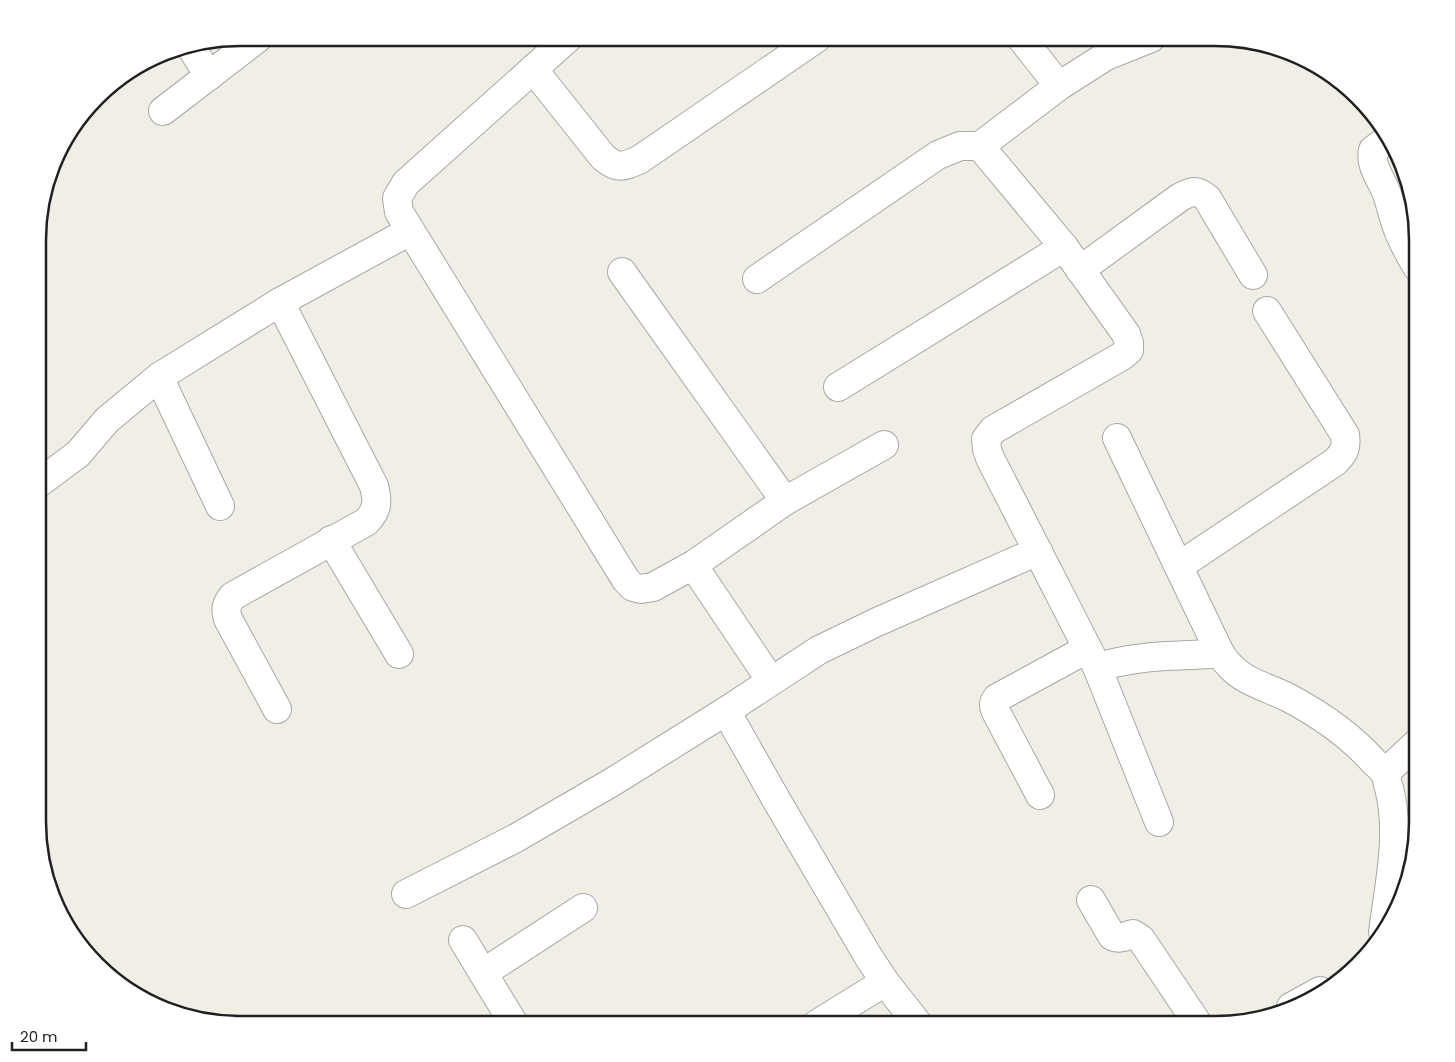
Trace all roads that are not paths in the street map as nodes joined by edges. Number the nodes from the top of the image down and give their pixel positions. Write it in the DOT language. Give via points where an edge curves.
graph roads {
  1 [pos="248,46"];
  2 [pos="559,46"];
  3 [pos="805,46"];
  4 [pos="1027,46"];
  5 [pos="1131,46"];
  6 [pos="194,52"];
  7 [pos="533,69"];
  8 [pos="209,76"];
  9 [pos="1058,86"];
  10 [pos="163,111"];
  11 [pos="1383,143"];
  12 [pos="980,146"];
  13 [pos="410,231"];
  14 [pos="1064,247"];
  15 [pos="1409,253"];
  16 [pos="1080,270"];
  17 [pos="622,272"];
  18 [pos="1253,275"];
  19 [pos="758,279"];
  20 [pos="280,302"];
  21 [pos="1267,311"];
  22 [pos="159,377"];
  23 [pos="838,387"];
  24 [pos="1118,438"];
  25 [pos="884,445"];
  26 [pos="46,478"];
  27 [pos="785,501"];
  28 [pos="220,506"];
  29 [pos="331,540"];
  30 [pos="1038,551"];
  31 [pos="693,565"];
  32 [pos="1179,566"];
  33 [pos="1220,653"];
  34 [pos="399,654"];
  35 [pos="1092,658"];
  36 [pos="771,681"];
  37 [pos="277,709"];
  38 [pos="726,711"];
  39 [pos="1409,751"];
  40 [pos="1385,773"];
  41 [pos="1040,795"];
  42 [pos="1159,822"];
  43 [pos="406,894"];
  44 [pos="1091,900"];
  45 [pos="583,908"];
  46 [pos="1385,915"];
  47 [pos="463,940"];
  48 [pos="483,973"];
  49 [pos="885,982"];
  50 [pos="509,1016"];
  51 [pos="830,1016"];
  52 [pos="912,1016"];
  53 [pos="1193,1016"];
  1 -- 8 [label="street"];
  2 -- 7 [label="street"];
  3 -- 7 [label="street" via="626,166 612,165 603,157"];
  4 -- 9 [label="street"];
  5 -- 9 [label="street" via="1106,56"];
  6 -- 8 [label="street"];
  7 -- 13 [label="street" via="406,183 397,198 399,212"];
  8 -- 10 [label="street"];
  9 -- 12 [label="street"];
  11 -- 15 [label="street" via="1373,150 1371,156"];
  12 -- 14 [label="street"];
  12 -- 19 [label="street" via="960,146 938,155"];
  13 -- 20 [label="street"];
  13 -- 31 [label="street" via="626,580 641,589 653,587"];
  14 -- 16 [label="street"];
  14 -- 23 [label="street"];
  16 -- 18 [label="street" via="1179,198 1193,192 1207,198"];
  16 -- 30 [label="street" via="1126,334 1129,350 993,430 986,439 990,458"];
  17 -- 27 [label="street"];
  20 -- 22 [label="street"];
  20 -- 29 [label="street" via="378,499 372,516 366,522"];
  21 -- 32 [label="street" via="1345,435 1347,446 1335,462"];
  22 -- 26 [label="street" via="107,420 78,454"];
  22 -- 28 [label="street"];
  24 -- 32 [label="street"];
  25 -- 27 [label="street"];
  27 -- 31 [label="street"];
  29 -- 34 [label="street"];
  29 -- 37 [label="street" via="227,602 228,619"];
  30 -- 35 [label="street"];
  30 -- 36 [label="street" via="819,650"];
  31 -- 36 [label="street"];
  32 -- 33 [label="street"];
  33 -- 35 [label="street" via="1127,660"];
  33 -- 40 [label="street" via="1227,664 1243,677 1306,707 1336,726"];
  35 -- 41 [label="street" via="994,702 996,712"];
  35 -- 42 [label="street"];
  36 -- 38 [label="street"];
  38 -- 43 [label="street" via="516,838"];
  38 -- 49 [label="street"];
  39 -- 40 [label="street"];
  40 -- 46 [label="street" via="1393,804 1395,840"];
  44 -- 53 [label="street" via="1112,936 1120,939 1133,934 1141,939"];
  45 -- 48 [label="street"];
  47 -- 48 [label="street"];
  48 -- 50 [label="street"];
  49 -- 51 [label="street"];
  49 -- 52 [label="street"];
}
